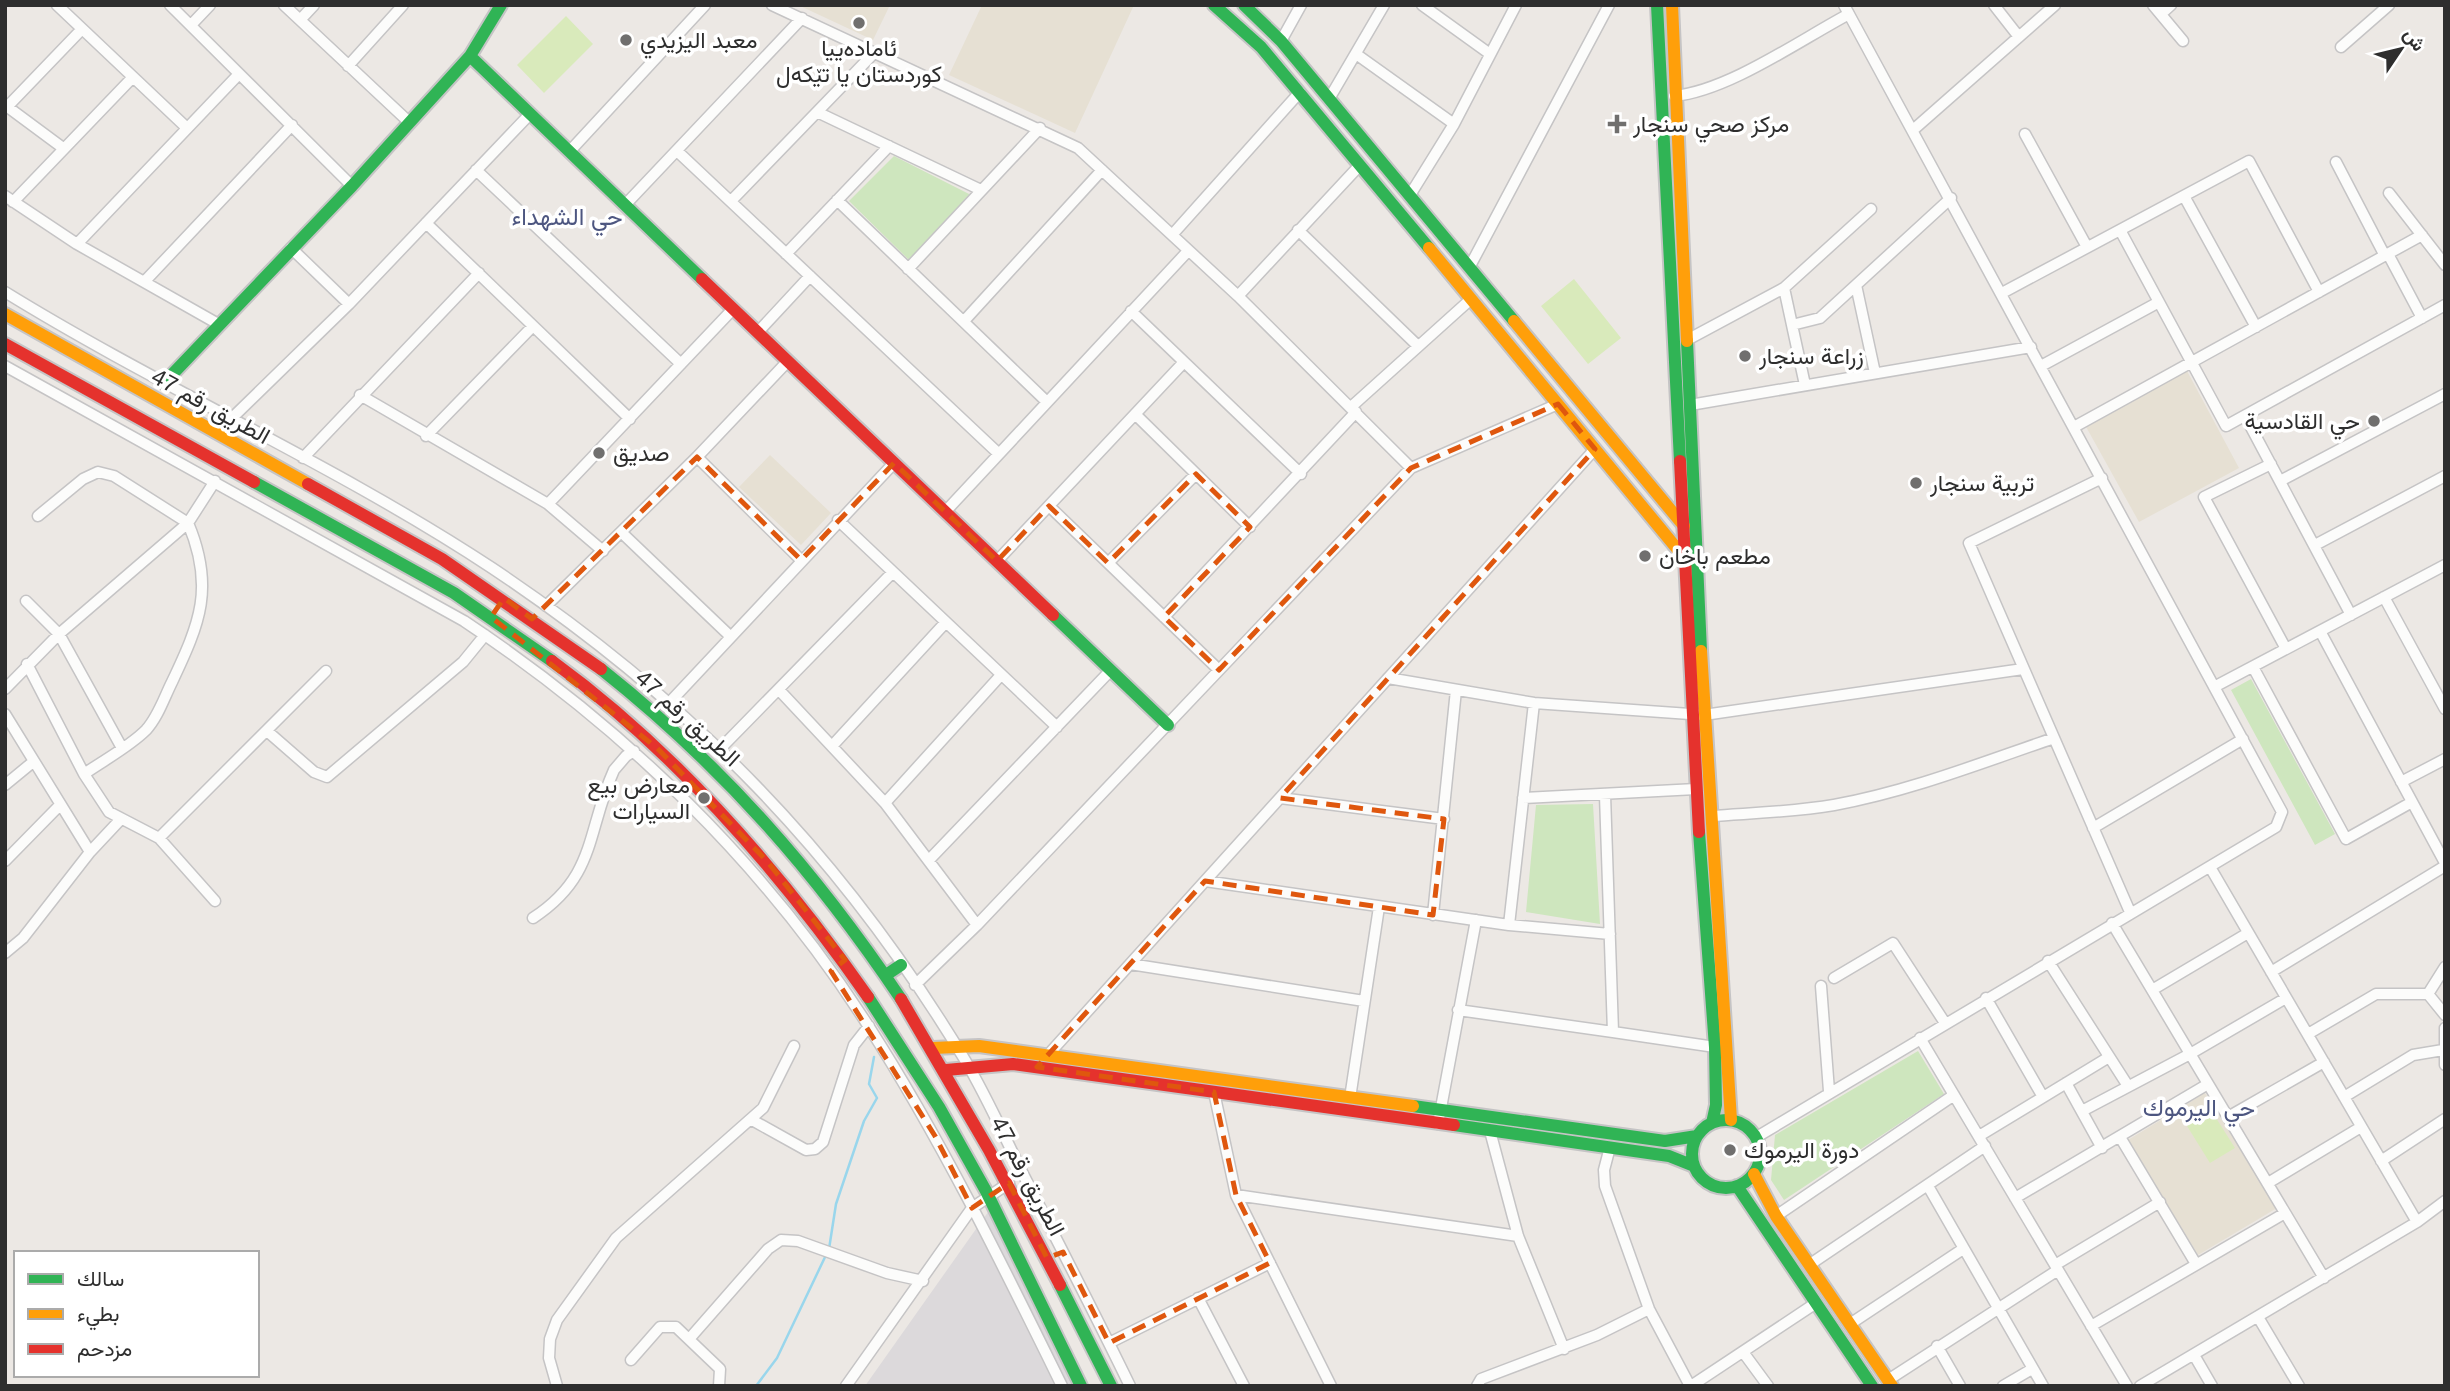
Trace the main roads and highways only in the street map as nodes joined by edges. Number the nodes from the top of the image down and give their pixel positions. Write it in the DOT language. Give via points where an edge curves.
graph roads {
  1 [pos="501,5"];
  2 [pos="1214,5"];
  3 [pos="1244,5"];
  4 [pos="1657,5"];
  5 [pos="1672,5"];
  6 [pos="470,57"];
  7 [pos="5,314"];
  8 [pos="5,344"];
  9 [pos="164,383"];
  10 [pos="263,486"];
  11 [pos="1651,489"];
  12 [pos="1637,500"];
  13 [pos="254,503"];
  14 [pos="1682,525"];
  15 [pos="1696,528"];
  16 [pos="1683,557"];
  17 [pos="504,598"];
  18 [pos="491,617"];
  19 [pos="609,653"];
  20 [pos="597,667"];
  21 [pos="1698,715"];
  22 [pos="1168,725"];
  23 [pos="845,960"];
  24 [pos="901,965"];
  25 [pos="831,971"];
  26 [pos="886,975"];
  27 [pos="933,1048"];
  28 [pos="946,1070"];
  29 [pos="1731,1121"];
  30 [pos="1712,1123"];
  31 [pos="1697,1136"];
  32 [pos="1694,1166"];
  33 [pos="1754,1174"];
  34 [pos="1737,1186"];
  35 [pos="1063,1252"];
  36 [pos="1047,1258"];
  37 [pos="1890,1383"];
  38 [pos="1081,1386"];
  39 [pos="1111,1386"];
  40 [pos="1872,1386"];
  1 -- 6 [label="main road"];
  2 -- 12 [label="main road" via="1261,47 1300,92"];
  3 -- 11 [label="main road" via="1281,41"];
  4 -- 14 [label="main road"];
  5 -- 15 [label="main road"];
  6 -- 9 [label="main road"];
  6 -- 22 [label="main road"];
  7 -- 17 [label="main road, الطريق رقم 47" via="378,522"];
  8 -- 10 [label="main road, الطريق رقم 47"];
  10 -- 13 [label="main road"];
  10 -- 18 [label="main road, الطريق رقم 47"];
  11 -- 12 [label="main road"];
  11 -- 14 [label="main road"];
  12 -- 16 [label="main road"];
  14 -- 15 [label="main road"];
  14 -- 16 [label="main road"];
  15 -- 21 [label="main road"];
  16 -- 21 [label="main road"];
  17 -- 18 [label="main road"];
  17 -- 20 [label="main road, الطريق رقم 47"];
  18 -- 23 [label="main road, الطريق رقم 47" via="617,713 695,784 767,861"];
  19 -- 20 [label="main road"];
  20 -- 26 [label="main road, الطريق رقم 47" via="737,790 818,884"];
  21 -- 29 [label="main road" via="1712,816"];
  21 -- 30 [label="main road" via="1696,789 1715,1047"];
  23 -- 25 [label="main road"];
  23 -- 38 [label="main road, الطريق رقم 47" via="923,1079 989,1195"];
  24 -- 26 [label="main road"];
  26 -- 27 [label="main road, الطريق رقم 47"];
  27 -- 28 [label="main road, الطريق رقم 47"];
  27 -- 31 [label="main road" via="956,1046 1048,1056 1665,1141"];
  28 -- 32 [label="main road" via="1013,1063 1610,1147 1669,1156"];
  28 -- 36 [label="main road, الطريق رقم 47"];
  29 -- 30 [label="main road"];
  29 -- 33 [label="main road" via="1755,1138 1760,1153"];
  30 -- 31 [label="main road"];
  31 -- 32 [label="main road"];
  32 -- 34 [label="main road" via="1717,1187"];
  33 -- 34 [label="main road"];
  33 -- 37 [label="main road" via="1776,1216"];
  34 -- 40 [label="main road"];
  35 -- 36 [label="main road"];
  36 -- 39 [label="main road, الطريق رقم 47"];
}
